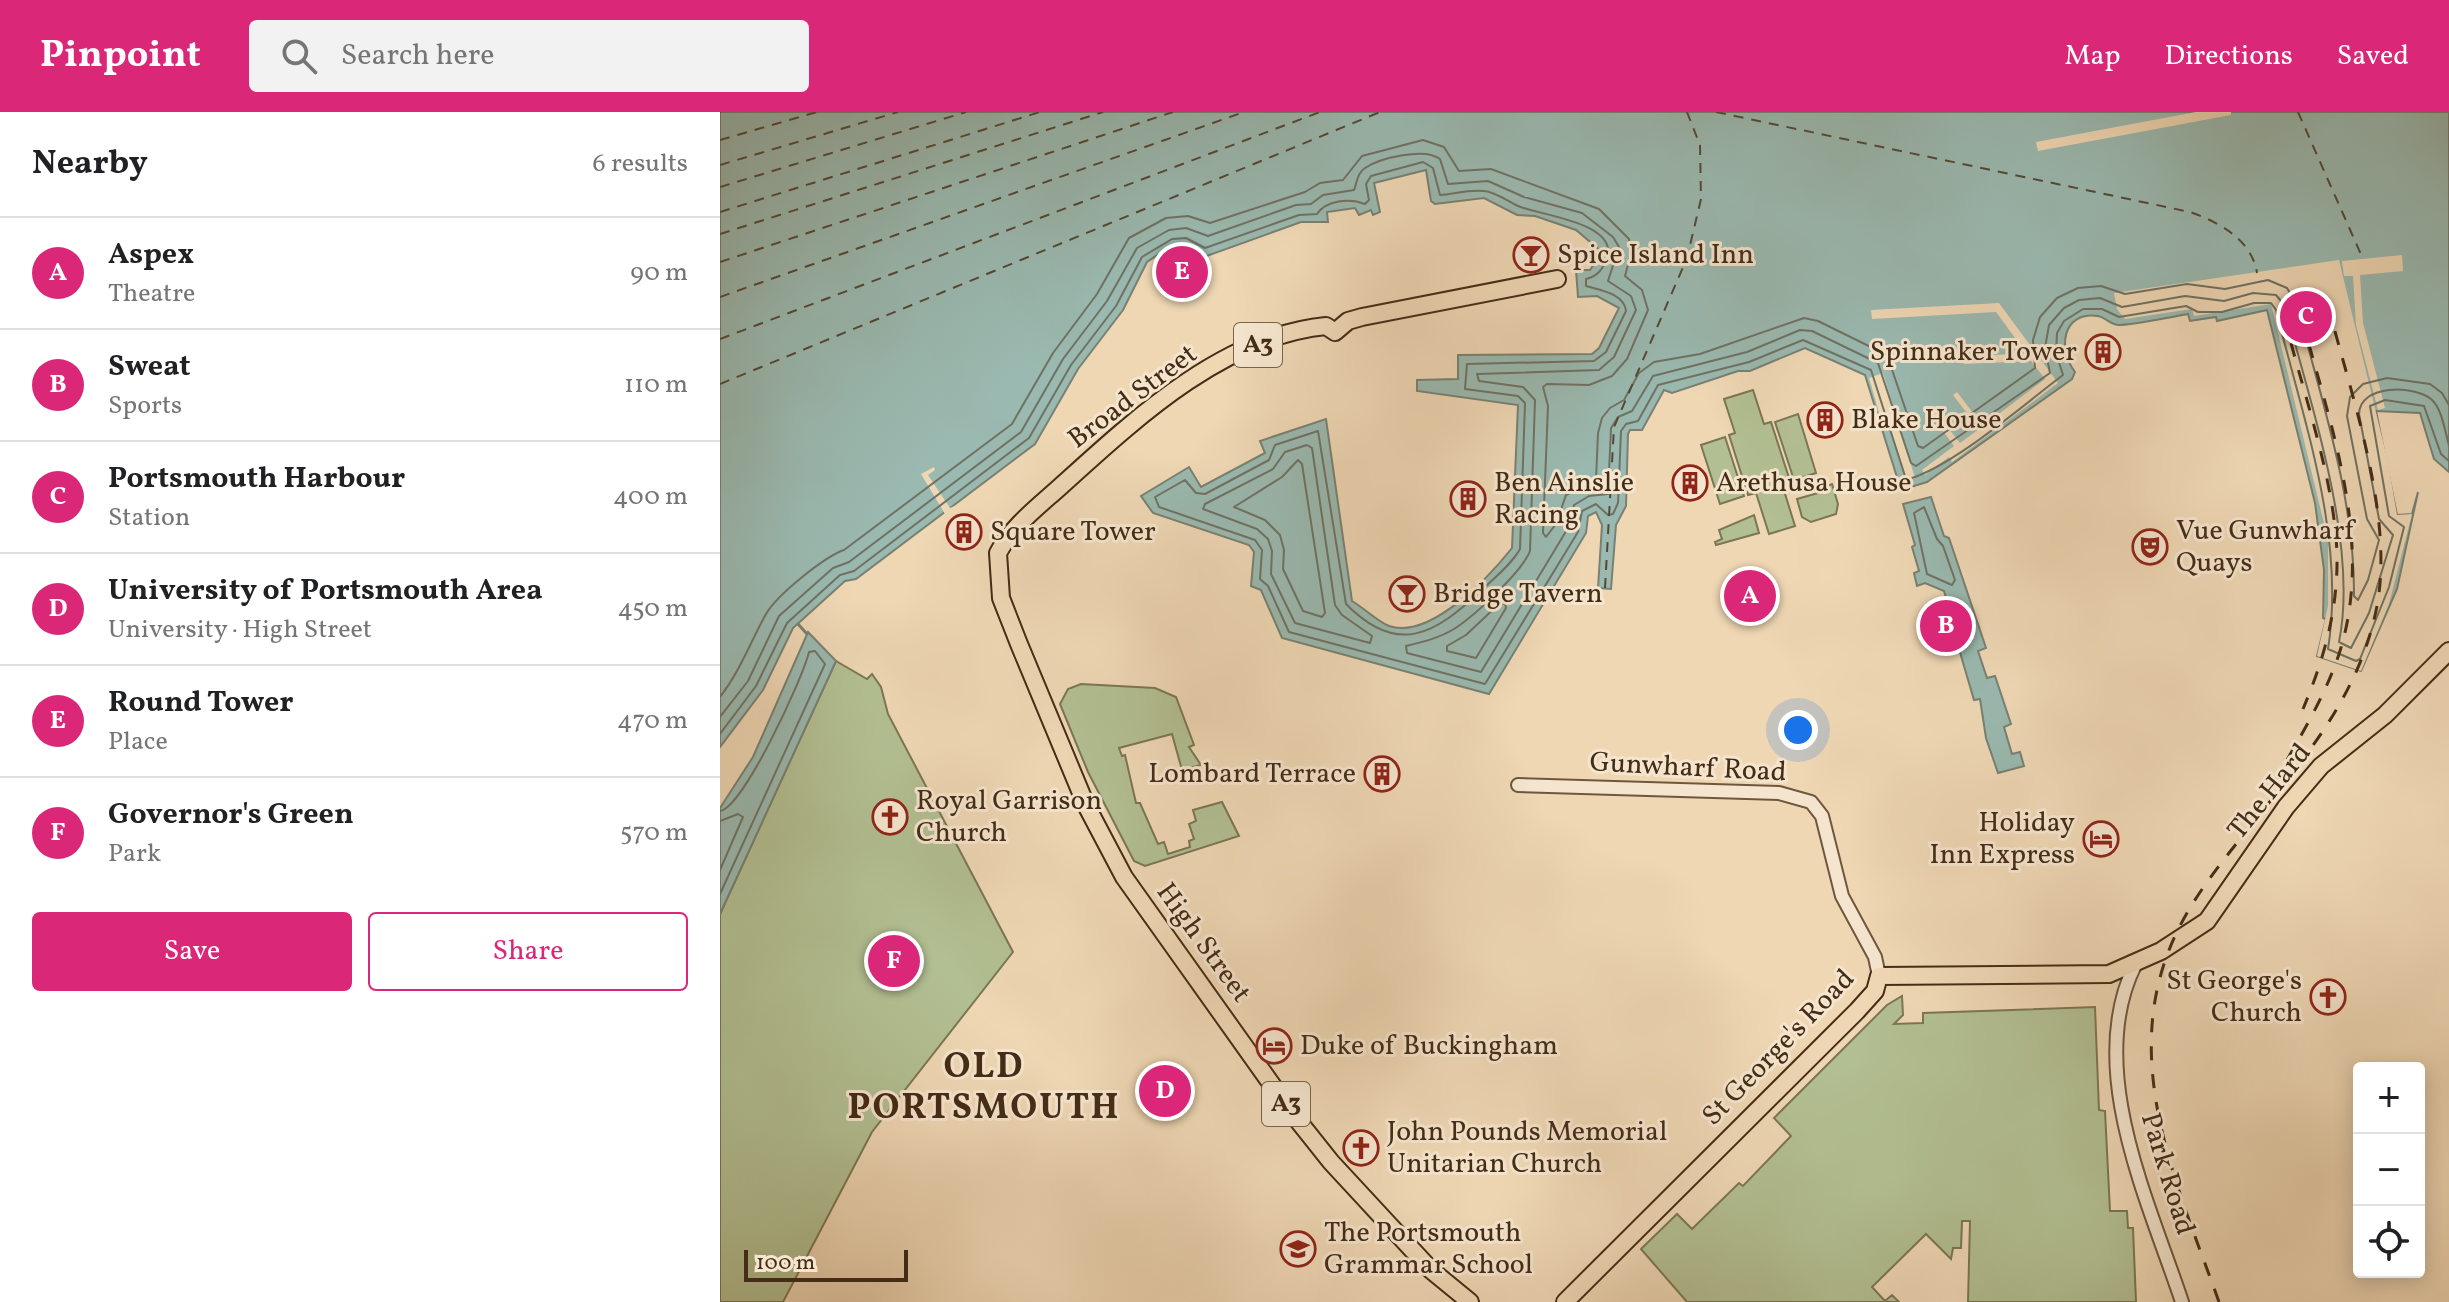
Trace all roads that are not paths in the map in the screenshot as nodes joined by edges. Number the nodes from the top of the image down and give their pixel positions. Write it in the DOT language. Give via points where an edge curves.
graph roads {
  1 [pos="1557,279"];
  2 [pos="998,553"];
  3 [pos="2449,651"];
  4 [pos="1518,785"];
  5 [pos="2135,965"];
  6 [pos="1879,976"];
  7 [pos="1470,1302"];
  8 [pos="1565,1302"];
  9 [pos="2182,1302"];
  1 -- 2 [label="main road, Broad Street / A3" via="1353,319 1335,332 1321,326 1266,342 1205,371 1099,452 1024,520"];
  2 -- 7 [label="main road, High Street / A3" via="999,586 1014,632 1086,805 1124,877 1331,1162 1431,1270"];
  3 -- 5 [label="main road, The Hard" via="2385,715 2321,766 2207,921"];
  4 -- 6 [label="street, Gunwharf Road" via="1779,793 1811,802 1822,816 1842,896"];
  5 -- 6 [label="main road, St George's Road" via="2114,974 2083,976"];
  5 -- 9 [label="street, Park Road" via="2117,1031 2124,1128"];
  6 -- 8 [label="main road, St George's Road" via="1875,991 1857,1011"];
}
